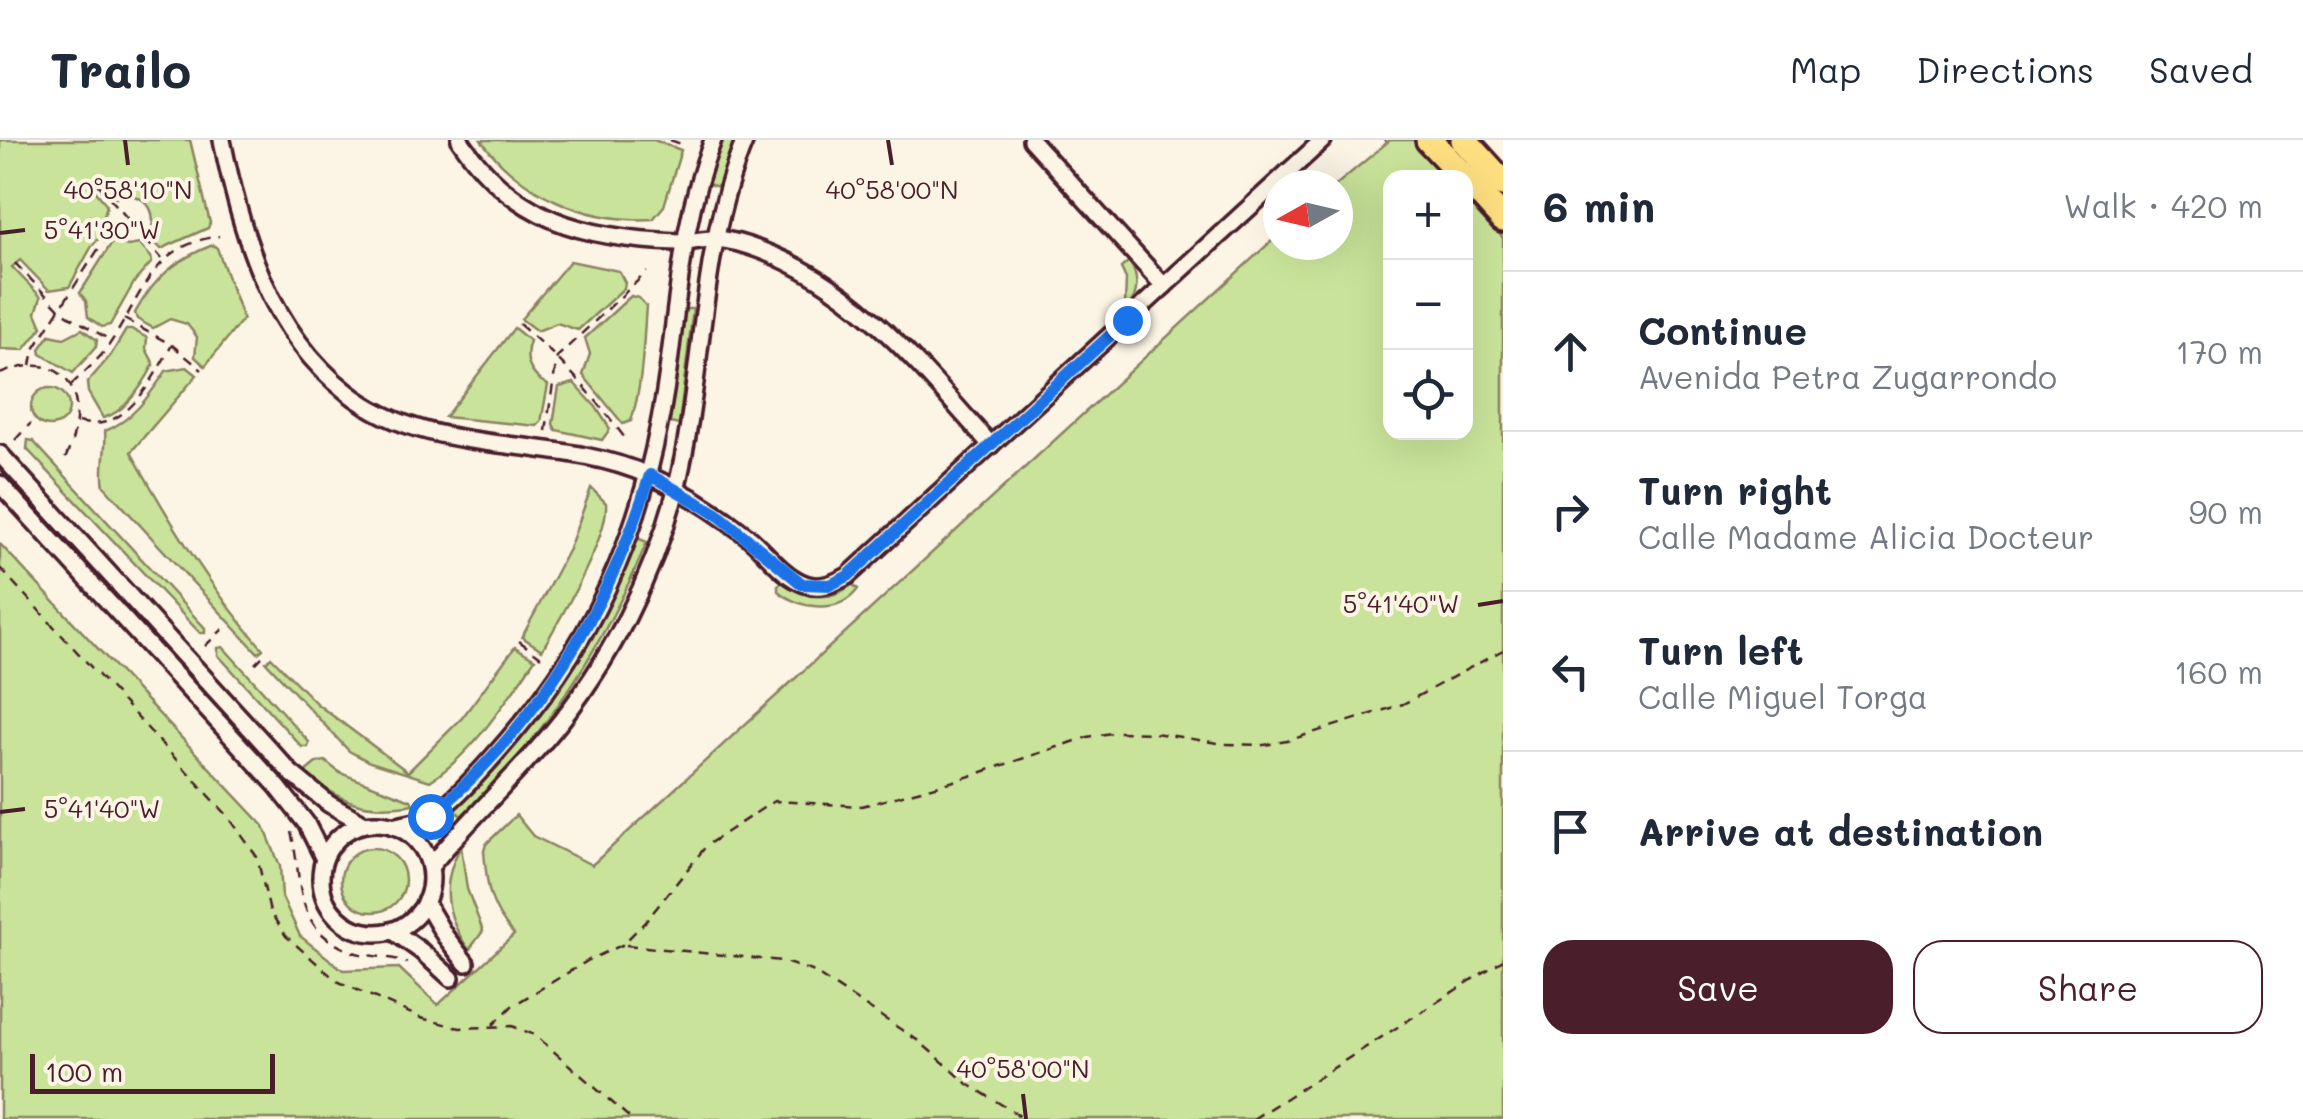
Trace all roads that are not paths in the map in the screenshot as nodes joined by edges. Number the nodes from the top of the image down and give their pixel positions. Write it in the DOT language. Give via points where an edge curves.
graph roads {
  1 [pos="222,140"];
  2 [pos="460,140"];
  3 [pos="713,140"];
  4 [pos="745,140"];
  5 [pos="1031,140"];
  6 [pos="1323,140"];
  7 [pos="1429,140"];
  8 [pos="1464,140"];
  9 [pos="1457,170"];
  10 [pos="1503,183"];
  11 [pos="1473,186"];
  12 [pos="1503,218"];
  13 [pos="713,238"];
  14 [pos="683,243"];
  15 [pos="1164,286"];
  16 [pos="991,446"];
  17 [pos="0,454"];
  18 [pos="650,475"];
  19 [pos="0,484"];
  20 [pos="676,490"];
  21 [pos="365,824"];
  22 [pos="393,826"];
  23 [pos="324,859"];
  24 [pos="430,868"];
  25 [pos="426,902"];
  26 [pos="393,931"];
  27 [pos="466,963"];
  28 [pos="450,978"];
  1 -- 18 [label="street" via="272,304 296,343 349,394 387,417 436,434 533,446"];
  2 -- 14 [label="street" via="496,184 551,220 614,238"];
  3 -- 14 [label="street"];
  4 -- 13 [label="street"];
  5 -- 15 [label="street"];
  6 -- 15 [label="street"];
  7 -- 9 [label="main road"];
  8 -- 10 [label="main road"];
  11 -- 12 [label="main road"];
  13 -- 14 [label="street"];
  13 -- 16 [label="street" via="757,248 839,290"];
  13 -- 20 [label="street"];
  14 -- 18 [label="street"];
  15 -- 16 [label="street"];
  16 -- 20 [label="street" via="830,585 802,584 750,538"];
  17 -- 21 [label="street" via="291,773"];
  18 -- 20 [label="street"];
  18 -- 22 [label="street" via="595,612 525,720 430,816"];
  19 -- 23 [label="street" via="277,786"];
  20 -- 24 [label="street" via="645,578 588,684"];
  21 -- 22 [label="street"];
  21 -- 23 [label="street" via="333,843"];
  22 -- 24 [label="street" via="417,842"];
  23 -- 26 [label="street" via="324,899 336,916 372,934"];
  24 -- 25 [label="street"];
  25 -- 26 [label="street"];
  25 -- 27 [label="street"];
  26 -- 28 [label="street"];
}
